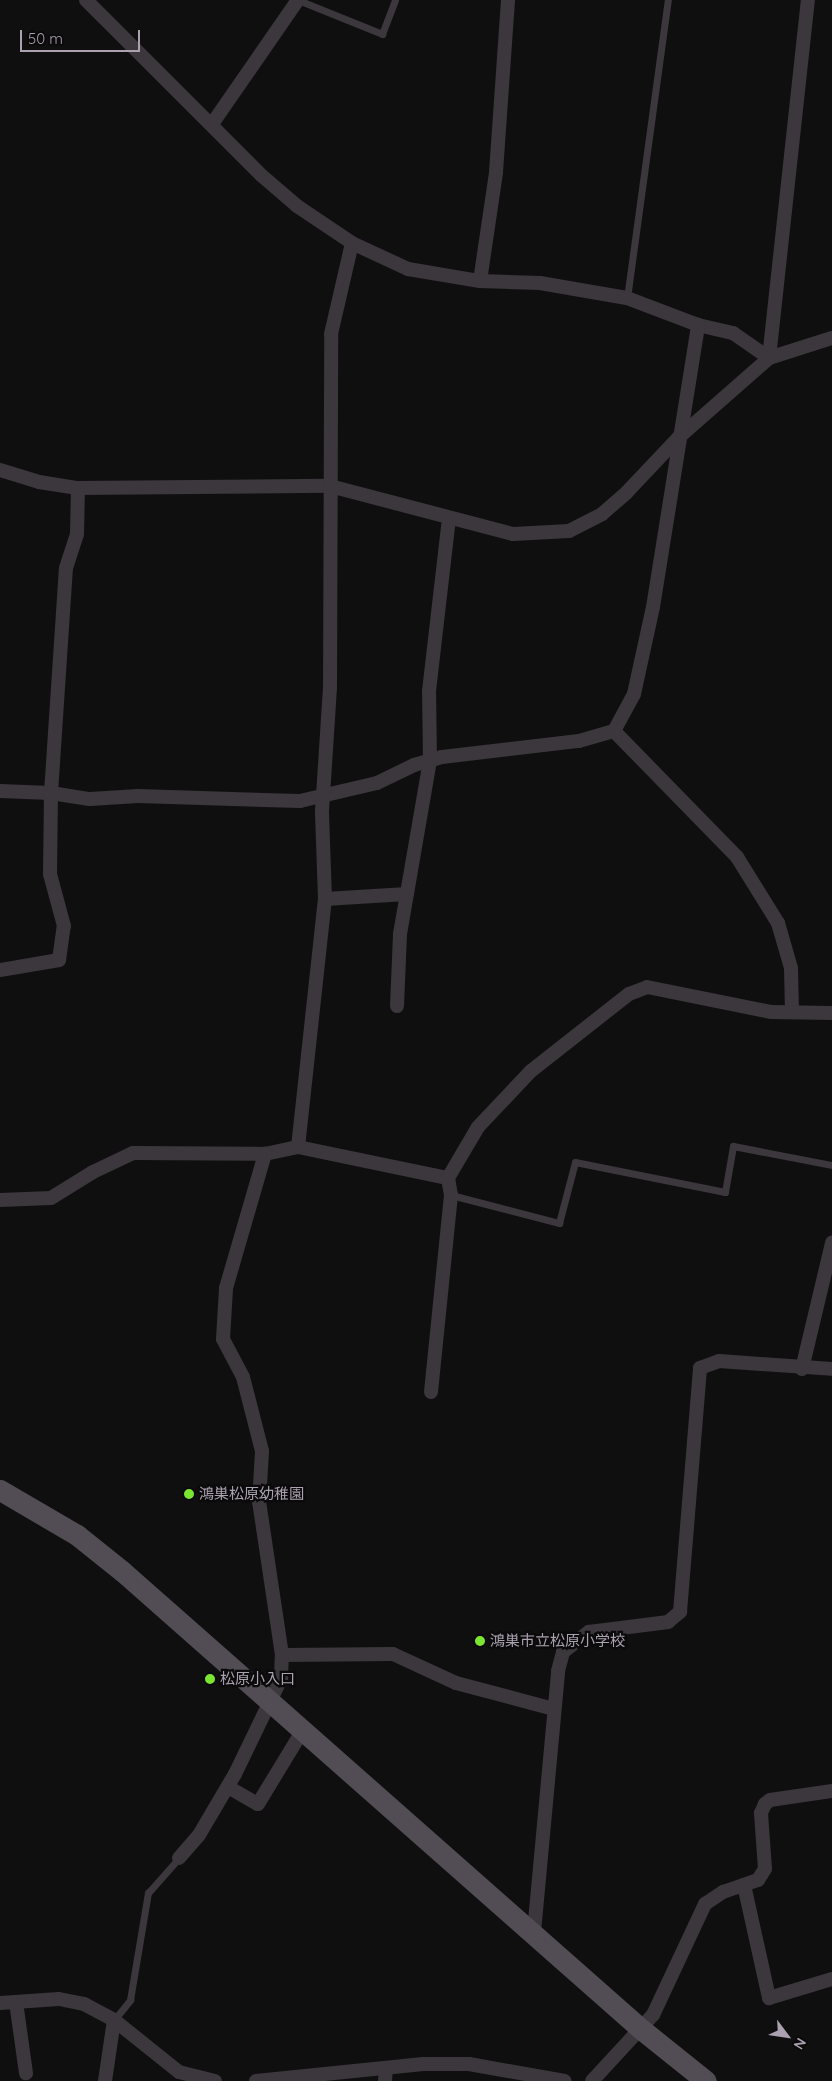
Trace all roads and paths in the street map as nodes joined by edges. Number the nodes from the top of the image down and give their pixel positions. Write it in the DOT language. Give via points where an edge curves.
graph roads {
  1 [pos="86,0"];
  2 [pos="298,0"];
  3 [pos="395,0"];
  4 [pos="508,0"];
  5 [pos="668,0"];
  6 [pos="808,0"];
  7 [pos="212,124"];
  8 [pos="352,243"];
  9 [pos="480,281"];
  10 [pos="627,298"];
  11 [pos="698,325"];
  12 [pos="832,338"];
  13 [pos="769,358"];
  14 [pos="678,438"];
  15 [pos="0,470"];
  16 [pos="330,486"];
  17 [pos="78,488"];
  18 [pos="450,518"];
  19 [pos="614,731"];
  20 [pos="430,760"];
  21 [pos="0,791"];
  22 [pos="51,792"];
  23 [pos="325,794"];
  24 [pos="407,894"];
  25 [pos="325,899"];
  26 [pos="0,970"];
  27 [pos="397,1006"];
  28 [pos="792,1012"];
  29 [pos="832,1013"];
  30 [pos="298,1147"];
  31 [pos="265,1154"];
  32 [pos="832,1165"];
  33 [pos="448,1178"];
  34 [pos="451,1195"];
  35 [pos="0,1200"];
  36 [pos="832,1243"];
  37 [pos="802,1369"];
  38 [pos="832,1369"];
  39 [pos="432,1392"];
  40 [pos="0,1490"];
  41 [pos="282,1655"];
  42 [pos="272,1702"];
  43 [pos="554,1709"];
  44 [pos="303,1730"];
  45 [pos="228,1787"];
  46 [pos="832,1791"];
  47 [pos="178,1858"];
  48 [pos="744,1885"];
  49 [pos="534,1932"];
  50 [pos="832,1979"];
  51 [pos="16,2002"];
  52 [pos="0,2003"];
  53 [pos="114,2020"];
  54 [pos="641,2029"];
  55 [pos="26,2074"];
  56 [pos="385,2075"];
  57 [pos="104,2081"];
  58 [pos="215,2081"];
  59 [pos="264,2081"];
  60 [pos="564,2081"];
  61 [pos="592,2081"];
  62 [pos="706,2081"];
  1 -- 7 [label="street"];
  2 -- 3 [label="lane" via="382,34"];
  2 -- 7 [label="street"];
  4 -- 9 [label="street" via="496,172"];
  5 -- 10 [label="lane"];
  6 -- 13 [label="street"];
  7 -- 8 [label="street" via="275,188"];
  8 -- 9 [label="street" via="408,270"];
  8 -- 16 [label="street" via="330,334"];
  9 -- 10 [label="street" via="540,284"];
  10 -- 11 [label="street"];
  11 -- 13 [label="street" via="734,333"];
  11 -- 14 [label="street"];
  12 -- 13 [label="street"];
  13 -- 14 [label="street"];
  14 -- 18 [label="street" via="628,492 602,514 569,531 513,534"];
  14 -- 19 [label="street" via="653,607 634,694"];
  15 -- 17 [label="street" via="39,482"];
  16 -- 17 [label="street"];
  16 -- 18 [label="street"];
  16 -- 23 [label="street" via="330,688"];
  17 -- 22 [label="street" via="77,534 66,568"];
  18 -- 20 [label="street" via="429,691"];
  19 -- 20 [label="street" via="579,741"];
  19 -- 28 [label="street" via="737,857 778,923 791,968"];
  20 -- 23 [label="street" via="377,783"];
  20 -- 24 [label="street"];
  21 -- 22 [label="street"];
  22 -- 23 [label="street" via="90,799 167,796 300,801"];
  22 -- 26 [label="street" via="50,874 64,926 59,960"];
  23 -- 25 [label="street"];
  24 -- 25 [label="street"];
  24 -- 27 [label="street" via="400,934"];
  25 -- 30 [label="street"];
  28 -- 29 [label="street"];
  28 -- 33 [label="street" via="771,1012 647,987 629,994 530,1072 478,1127"];
  30 -- 31 [label="street"];
  30 -- 33 [label="street"];
  31 -- 35 [label="street" via="133,1153 93,1172 51,1198"];
  31 -- 41 [label="street" via="226,1288 224,1339 243,1377 262,1451 259,1502"];
  32 -- 34 [label="lane" via="733,1146 725,1192 575,1162 559,1222"];
  33 -- 34 [label="street"];
  34 -- 39 [label="street"];
  36 -- 37 [label="street"];
  37 -- 38 [label="street"];
  37 -- 43 [label="street" via="719,1361 700,1368 680,1612 668,1622 589,1632 563,1652"];
  40 -- 42 [label="main road" via="77,1535"];
  41 -- 42 [label="street" via="281,1680"];
  41 -- 43 [label="street" via="393,1654 456,1683"];
  42 -- 44 [label="main road"];
  42 -- 45 [label="street"];
  43 -- 49 [label="street"];
  44 -- 45 [label="street" via="258,1804"];
  44 -- 49 [label="main road"];
  45 -- 47 [label="street" via="199,1835"];
  46 -- 48 [label="street" via="770,1800 765,1804 761,1813 765,1869 758,1880"];
  47 -- 53 [label="lane" via="148,1893 130,2000"];
  48 -- 50 [label="street" via="769,1998"];
  48 -- 54 [label="street" via="705,1904 657,2006"];
  49 -- 54 [label="main road"];
  51 -- 52 [label="street"];
  51 -- 53 [label="street" via="59,1999 84,2004"];
  51 -- 55 [label="street"];
  53 -- 57 [label="street"];
  53 -- 58 [label="street" via="179,2072"];
  54 -- 61 [label="street"];
  54 -- 62 [label="main road"];
  56 -- 59 [label="street"];
  56 -- 60 [label="street" via="469,2064"];
}
